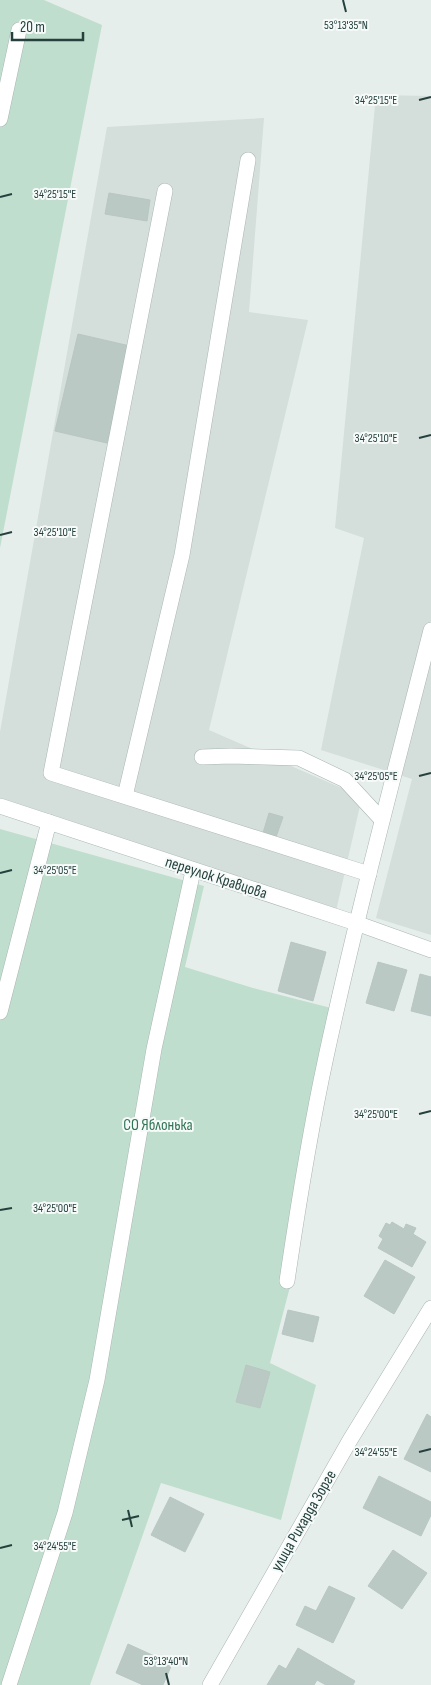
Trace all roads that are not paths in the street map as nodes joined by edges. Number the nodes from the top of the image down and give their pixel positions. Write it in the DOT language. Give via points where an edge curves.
graph roads {
  1 [pos="19,30"];
  2 [pos="0,119"];
  3 [pos="248,160"];
  4 [pos="165,191"];
  5 [pos="431,630"];
  6 [pos="202,757"];
  7 [pos="124,796"];
  8 [pos="0,806"];
  9 [pos="382,820"];
  10 [pos="49,822"];
  11 [pos="193,871"];
  12 [pos="369,874"];
  13 [pos="356,923"];
  14 [pos="431,950"];
  15 [pos="0,1012"];
  16 [pos="287,1281"];
  17 [pos="431,1308"];
  18 [pos="9,1685"];
  19 [pos="210,1685"];
  1 -- 2 [label="street"];
  3 -- 7 [label="street" via="182,555"];
  4 -- 7 [label="street" via="51,774"];
  5 -- 9 [label="street"];
  6 -- 9 [label="street" via="299,758 346,780"];
  7 -- 12 [label="street"];
  8 -- 10 [label="street, переулок Кравцова"];
  9 -- 12 [label="street"];
  10 -- 11 [label="street, переулок Кравцова"];
  10 -- 15 [label="street"];
  11 -- 13 [label="street, переулок Кравцова"];
  11 -- 18 [label="street" via="154,1049 97,1380 65,1513"];
  12 -- 13 [label="street"];
  13 -- 14 [label="street, переулок Кравцова"];
  13 -- 16 [label="street" via="304,1167"];
  17 -- 19 [label="street, улица Рихарда Зорге" via="350,1440"];
}
